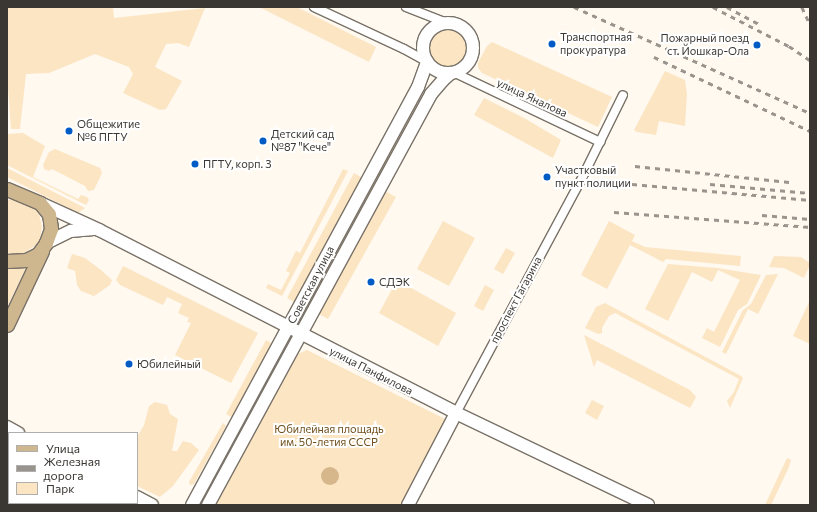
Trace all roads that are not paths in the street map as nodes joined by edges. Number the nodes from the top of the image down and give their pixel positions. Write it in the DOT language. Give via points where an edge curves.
graph roads {
  1 [pos="314,7"];
  2 [pos="406,7"];
  3 [pos="447,23"];
  4 [pos="426,62"];
  5 [pos="453,74"];
  6 [pos="623,95"];
  7 [pos="600,142"];
  8 [pos="7,189"];
  9 [pos="7,195"];
  10 [pos="22,195"];
  11 [pos="40,203"];
  12 [pos="99,230"];
  13 [pos="45,246"];
  14 [pos="7,261"];
  15 [pos="7,325"];
  16 [pos="288,328"];
  17 [pos="300,334"];
  18 [pos="456,413"];
  19 [pos="7,427"];
  20 [pos="16,432"];
  21 [pos="138,498"];
  22 [pos="152,505"];
  23 [pos="192,505"];
  24 [pos="208,505"];
  25 [pos="408,505"];
  26 [pos="648,505"];
  1 -- 4 [label="street"];
  2 -- 3 [label="street"];
  3 -- 4 [label="main road" via="435,27 425,36 422,49"];
  3 -- 5 [label="main road" via="463,28 472,41 470,60"];
  4 -- 5 [label="main road" via="433,69"];
  4 -- 16 [label="main road, Советская улица" via="418,87"];
  5 -- 7 [label="street, улица Яналова"];
  5 -- 17 [label="main road, Советская улица" via="443,80 431,94"];
  6 -- 7 [label="street, проспект Гагарина"];
  7 -- 18 [label="street, проспект Гагарина"];
  8 -- 10 [label="main road"];
  9 -- 10 [label="main road"];
  10 -- 11 [label="main road"];
  11 -- 12 [label="main road, улица Панфилова"];
  11 -- 13 [label="main road" via="49,214 51,222"];
  12 -- 13 [label="main road, улица Панфилова" via="71,231"];
  12 -- 16 [label="main road, улица Панфилова"];
  13 -- 14 [label="main road" via="26,260"];
  13 -- 15 [label="main road"];
  16 -- 17 [label="main road, улица Панфилова"];
  16 -- 23 [label="main road, Советская улица"];
  17 -- 18 [label="main road, улица Панфилова"];
  17 -- 24 [label="main road, Советская улица"];
  18 -- 25 [label="main road, проспект Гагарина"];
  18 -- 26 [label="main road, улица Панфилова"];
  19 -- 20 [label="main road"];
  21 -- 22 [label="main road"];
}
